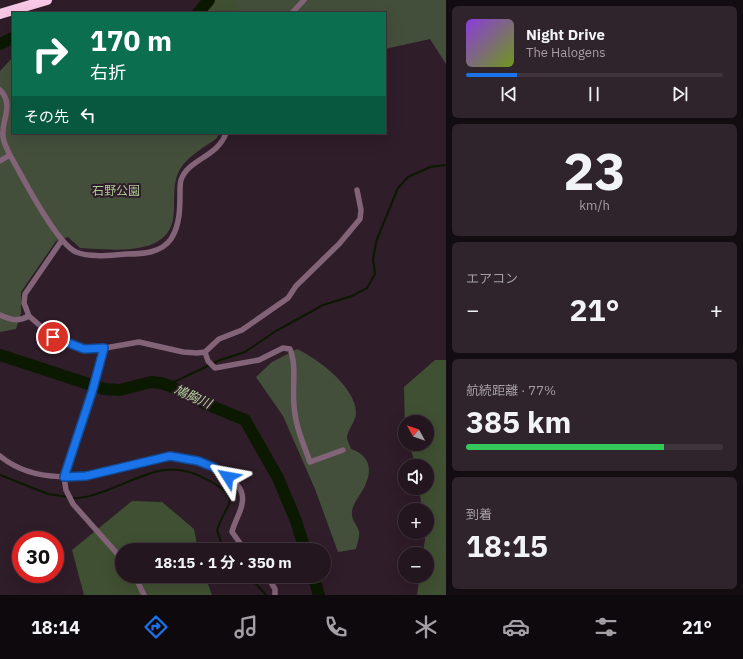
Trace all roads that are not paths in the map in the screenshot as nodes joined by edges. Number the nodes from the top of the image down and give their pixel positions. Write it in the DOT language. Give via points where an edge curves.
graph roads {
  1 [pos="47,0"];
  2 [pos="304,0"];
  3 [pos="293,12"];
  4 [pos="0,14"];
  5 [pos="0,90"];
  6 [pos="226,134"];
  7 [pos="10,155"];
  8 [pos="0,161"];
  9 [pos="357,190"];
  10 [pos="62,240"];
  11 [pos="0,315"];
  12 [pos="29,316"];
  13 [pos="104,348"];
  14 [pos="205,352"];
  15 [pos="343,450"];
  16 [pos="0,456"];
  17 [pos="64,477"];
  18 [pos="240,543"];
  19 [pos="115,551"];
  20 [pos="138,583"];
  21 [pos="271,583"];
  22 [pos="144,595"];
  23 [pos="275,595"];
  1 -- 4 [label="highway"];
  2 -- 3 [label="street"];
  5 -- 7 [label="street" via="8,102 3,142"];
  6 -- 10 [label="street" via="219,147 192,166 181,180 179,220 171,239 162,247 149,253 97,256 75,251"];
  7 -- 8 [label="street"];
  7 -- 10 [label="street"];
  9 -- 14 [label="street" via="360,219 339,244 296,286 288,298 242,330 219,339"];
  10 -- 12 [label="street" via="25,294 24,303"];
  11 -- 12 [label="street" via="11,320 22,320"];
  12 -- 13 [label="street" via="53,337 64,342 84,349"];
  13 -- 14 [label="street" via="139,342 183,352"];
  13 -- 17 [label="street"];
  14 -- 15 [label="street" via="208,361 215,368 259,360 283,348 290,349 293,357 296,423 310,462"];
  16 -- 17 [label="street" via="24,469"];
  17 -- 18 [label="street" via="86,476 170,456 192,459 213,467 236,483 242,494 242,505 232,532"];
  17 -- 19 [label="street" via="66,490 73,504"];
  20 -- 22 [label="street"];
  21 -- 23 [label="street"];
}
